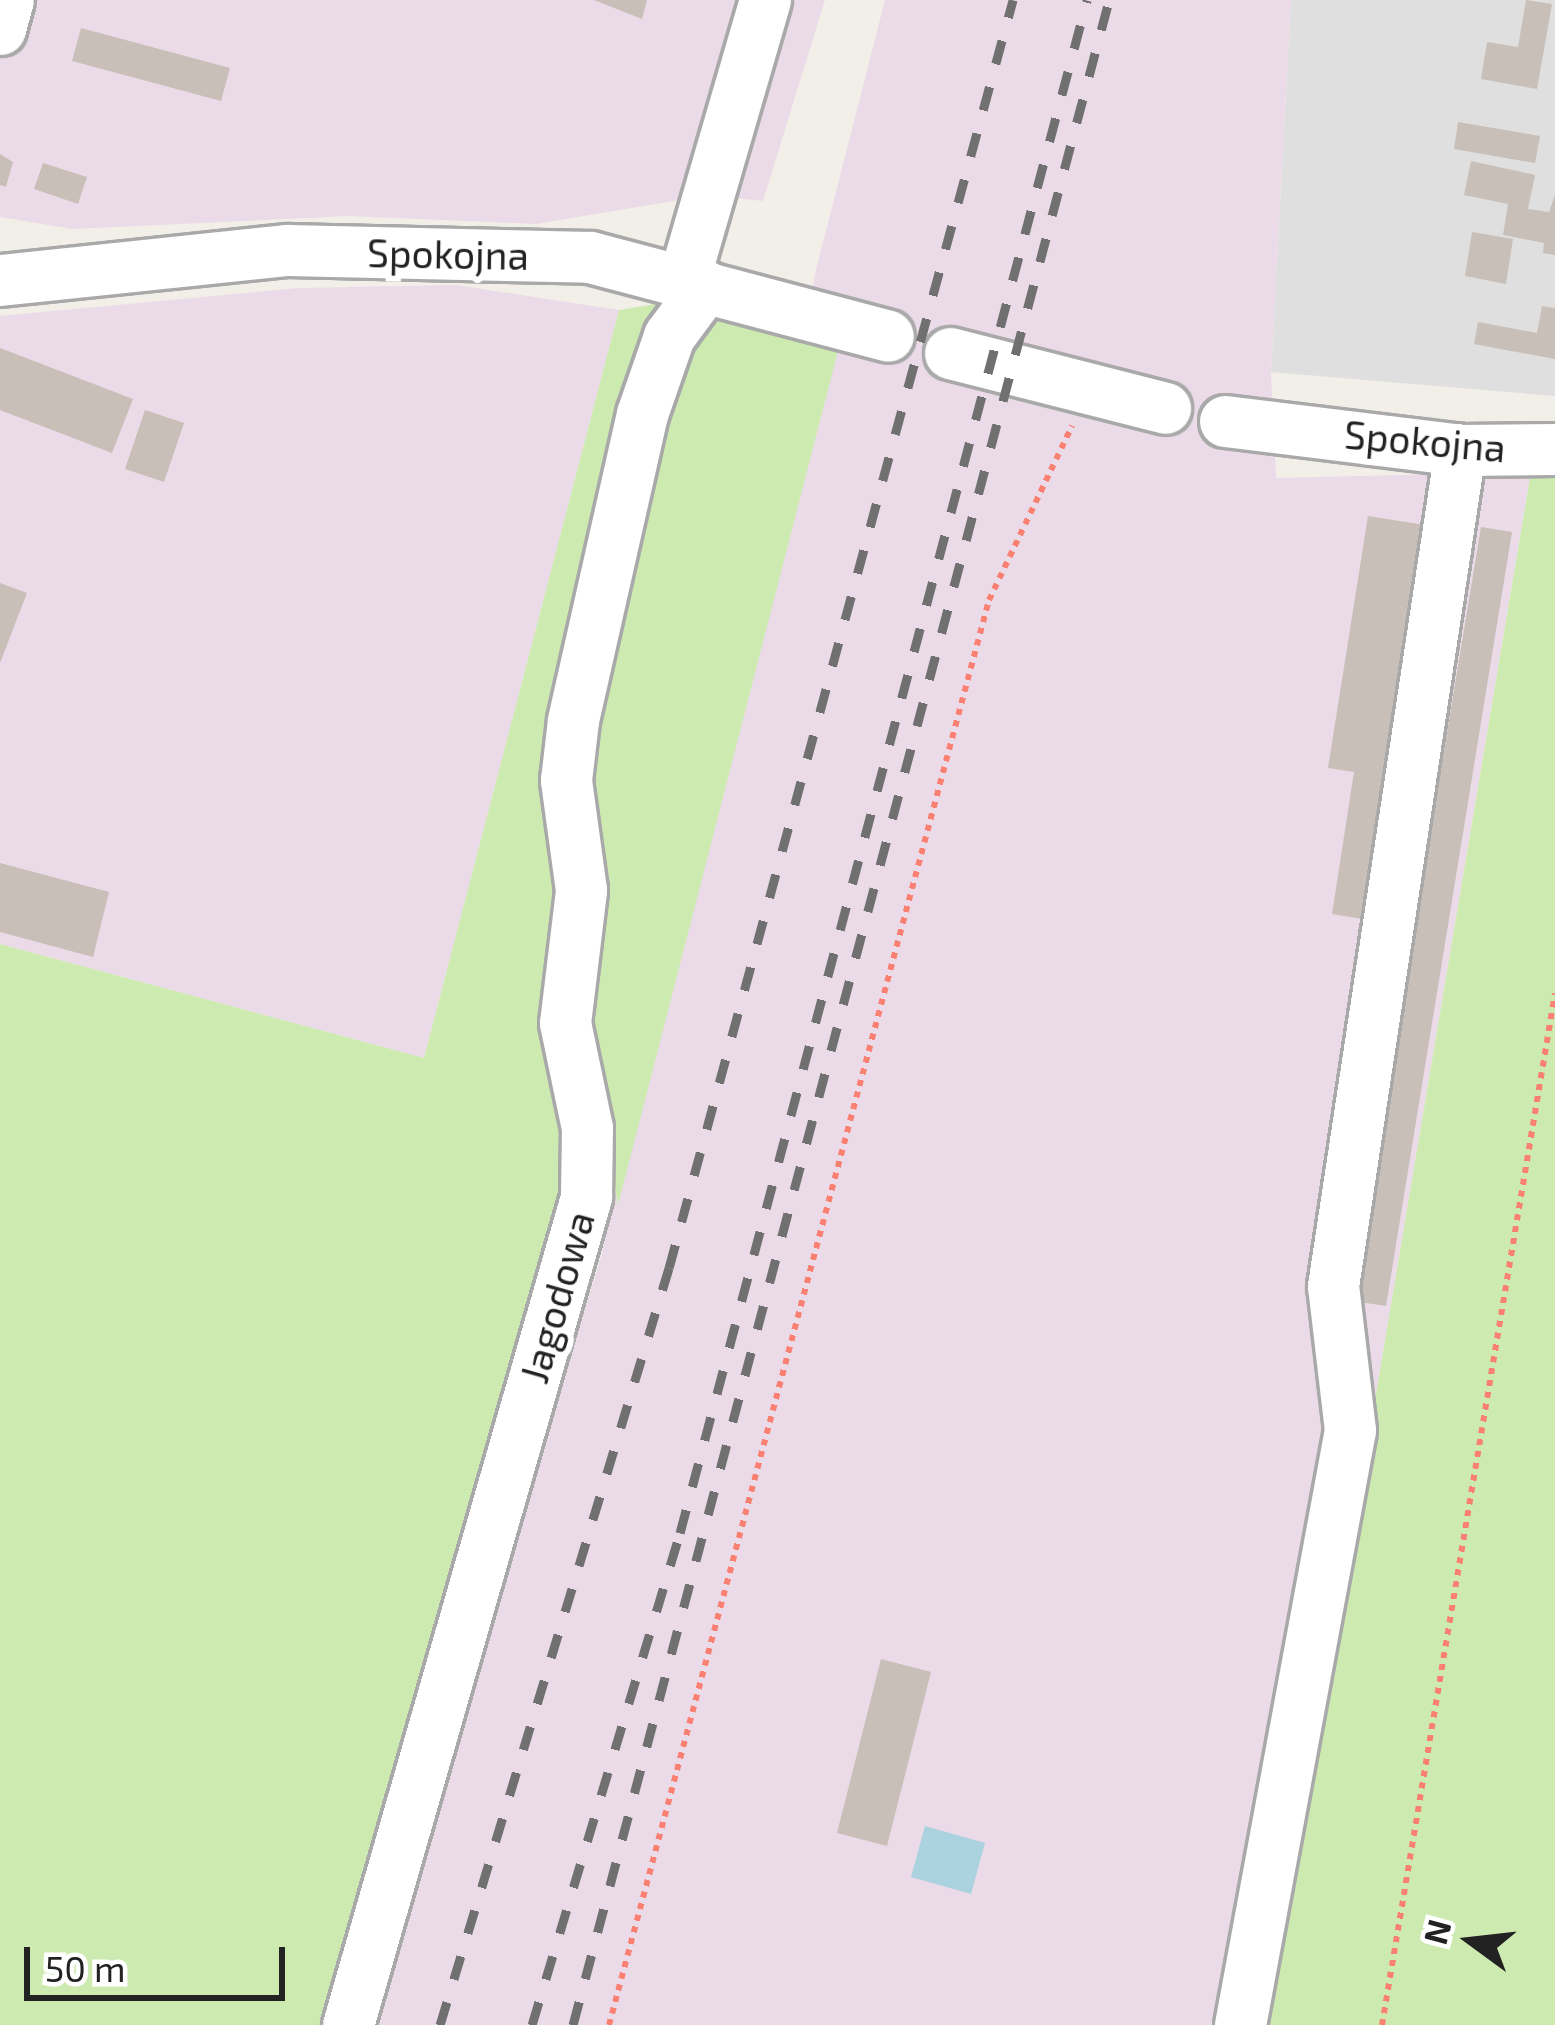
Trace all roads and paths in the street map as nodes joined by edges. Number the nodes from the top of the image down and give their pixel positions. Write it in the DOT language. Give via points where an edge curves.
graph roads {
  1 [pos="8,0"];
  2 [pos="765,0"];
  3 [pos="0,29"];
  4 [pos="0,280"];
  5 [pos="695,284"];
  6 [pos="888,336"];
  7 [pos="950,353"];
  8 [pos="1092,392"];
  9 [pos="1165,408"];
  10 [pos="1225,421"];
  11 [pos="1555,449"];
  12 [pos="1460,450"];
  13 [pos="1555,993"];
  14 [pos="348,2025"];
  15 [pos="609,2025"];
  16 [pos="1240,2025"];
  17 [pos="1382,2025"];
  1 -- 3 [label="street"];
  2 -- 5 [label="street"];
  4 -- 5 [label="street, Spokojna" via="287,250 590,257"];
  5 -- 6 [label="street, Spokojna"];
  5 -- 14 [label="street, Jagodowa" via="642,414 573,720 566,780 581,890 565,1023 587,1128 586,1197"];
  7 -- 8 [label="street"];
  8 -- 9 [label="street"];
  8 -- 15 [label="path" via="989,600"];
  10 -- 12 [label="street, Spokojna"];
  11 -- 12 [label="street, Spokojna"];
  12 -- 16 [label="street" via="1333,1286 1350,1430"];
  13 -- 17 [label="path"];
}
